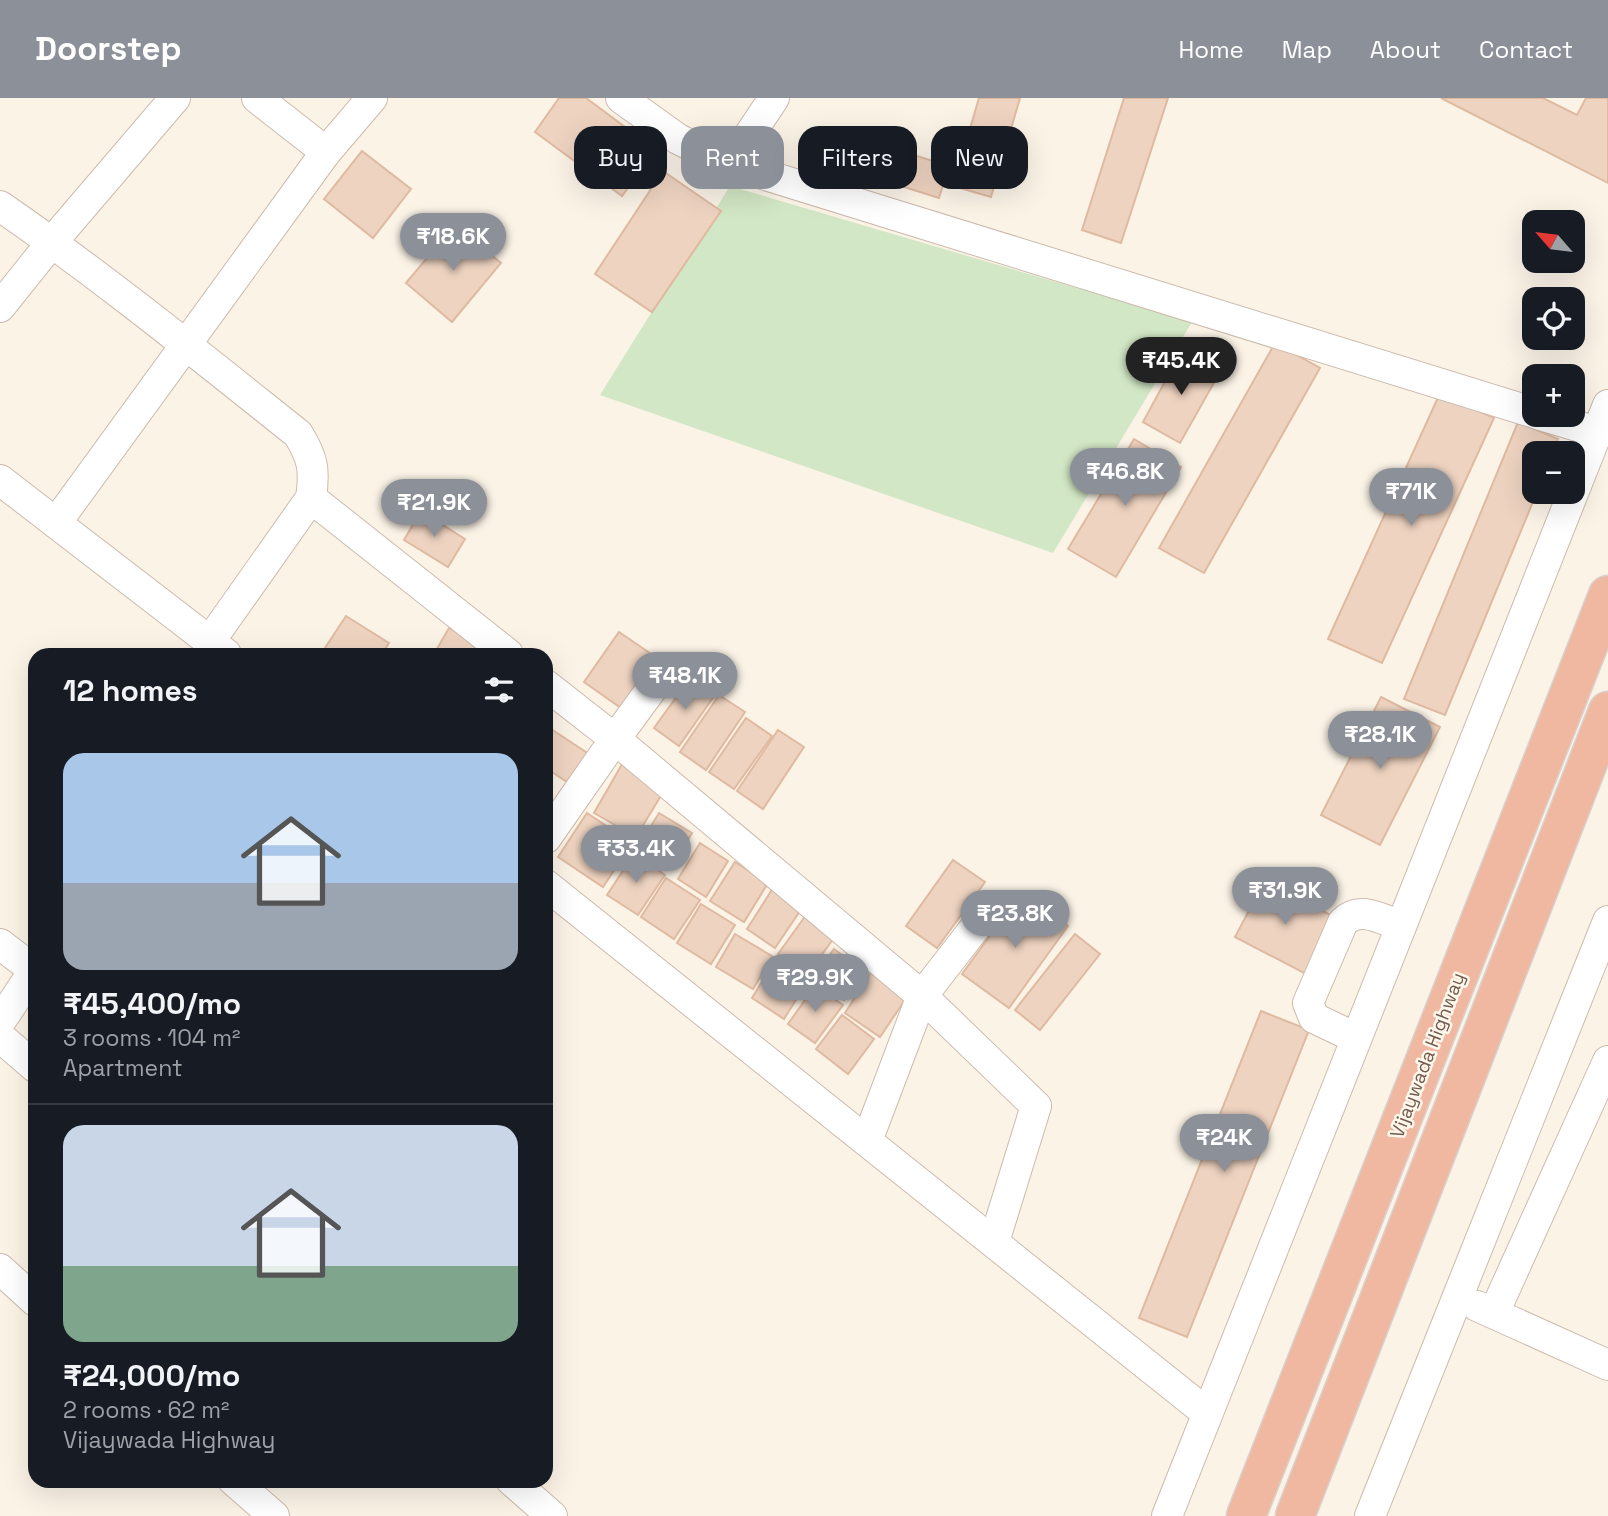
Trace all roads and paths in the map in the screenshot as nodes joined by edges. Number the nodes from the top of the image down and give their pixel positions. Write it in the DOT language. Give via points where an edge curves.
graph roads {
  1 [pos="175,98"];
  2 [pos="257,98"];
  3 [pos="372,98"];
  4 [pos="621,98"];
  5 [pos="774,98"];
  6 [pos="755,126"];
  7 [pos="681,140"];
  8 [pos="326,152"];
  9 [pos="784,181"];
  10 [pos="0,206"];
  11 [pos="52,242"];
  12 [pos="0,307"];
  13 [pos="186,345"];
  14 [pos="1522,409"];
  15 [pos="1585,418"];
  16 [pos="1603,419"];
  17 [pos="0,480"];
  18 [pos="311,498"];
  19 [pos="56,523"];
  20 [pos="1608,595"];
  21 [pos="218,648"];
  22 [pos="500,648"];
  23 [pos="667,668"];
  24 [pos="553,690"];
  25 [pos="1608,711"];
  26 [pos="615,739"];
  27 [pos="553,828"];
  28 [pos="553,891"];
  29 [pos="989,911"];
  30 [pos="1608,921"];
  31 [pos="1401,926"];
  32 [pos="0,944"];
  33 [pos="28,965"];
  34 [pos="28,978"];
  35 [pos="922,996"];
  36 [pos="0,1021"];
  37 [pos="0,1037"];
  38 [pos="1356,1038"];
  39 [pos="28,1061"];
  40 [pos="1608,1062"];
  41 [pos="867,1141"];
  42 [pos="994,1242"];
  43 [pos="0,1269"];
  44 [pos="28,1295"];
  45 [pos="1457,1299"];
  46 [pos="1494,1313"];
  47 [pos="1608,1366"];
  48 [pos="1207,1413"];
  49 [pos="242,1488"];
  50 [pos="521,1488"];
  51 [pos="274,1516"];
  52 [pos="552,1516"];
  53 [pos="1167,1516"];
  54 [pos="1246,1516"];
  55 [pos="1296,1516"];
  56 [pos="1370,1516"];
  1 -- 11 [label="street"];
  2 -- 8 [label="street"];
  3 -- 8 [label="street"];
  4 -- 7 [label="street"];
  5 -- 6 [label="street"];
  8 -- 13 [label="street"];
  9 -- 14 [label="street"];
  10 -- 11 [label="street"];
  11 -- 12 [label="street"];
  11 -- 13 [label="street"];
  13 -- 18 [label="street" via="298,434 310,453 314,474"];
  13 -- 19 [label="street"];
  15 -- 16 [label="street"];
  16 -- 31 [label="street"];
  17 -- 19 [label="street"];
  18 -- 21 [label="street"];
  18 -- 22 [label="street"];
  19 -- 21 [label="street"];
  20 -- 54 [label="highway, Vijaywada Highway"];
  23 -- 26 [label="street"];
  24 -- 26 [label="street"];
  25 -- 55 [label="highway"];
  26 -- 27 [label="street"];
  26 -- 35 [label="street"];
  28 -- 41 [label="street"];
  29 -- 35 [label="street"];
  30 -- 45 [label="street"];
  31 -- 38 [label="street"];
  31 -- 38 [label="street" via="1361,912 1351,915 1343,922 1308,1003 1314,1018"];
  32 -- 33 [label="street"];
  34 -- 36 [label="street"];
  35 -- 41 [label="street"];
  35 -- 42 [label="street" via="1036,1106"];
  37 -- 39 [label="street"];
  38 -- 48 [label="street"];
  40 -- 46 [label="street"];
  41 -- 42 [label="street"];
  42 -- 48 [label="street"];
  43 -- 44 [label="street"];
  45 -- 46 [label="street"];
  45 -- 56 [label="street"];
  46 -- 47 [label="street"];
  48 -- 53 [label="street"];
  49 -- 51 [label="street"];
  50 -- 52 [label="street"];
}
